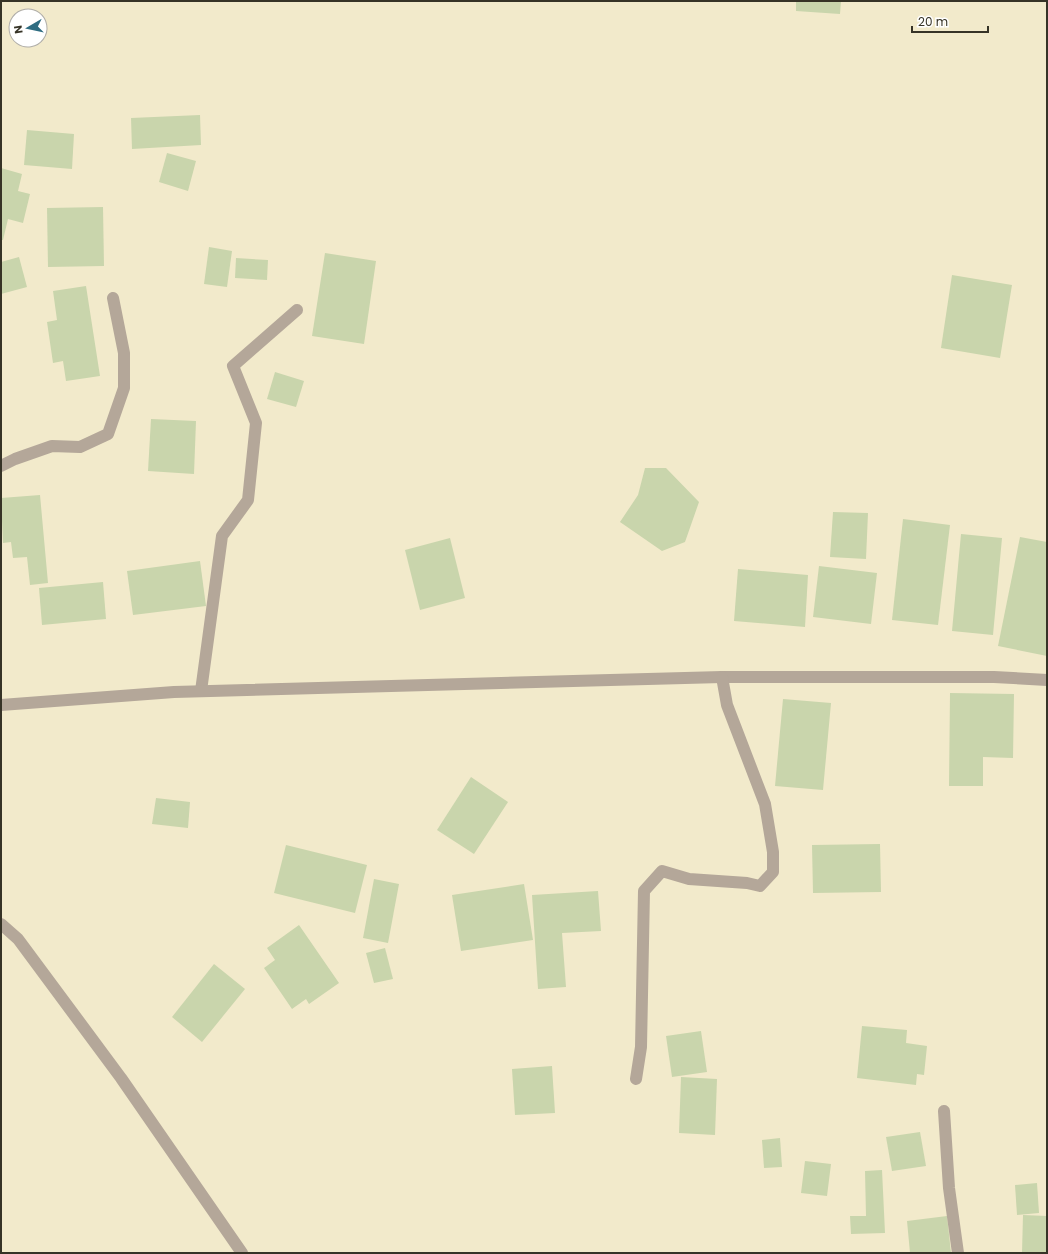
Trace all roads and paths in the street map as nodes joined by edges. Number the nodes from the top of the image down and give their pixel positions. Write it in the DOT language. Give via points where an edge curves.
graph roads {
  1 [pos="113,298"];
  2 [pos="297,310"];
  3 [pos="1,466"];
  4 [pos="722,677"];
  5 [pos="1047,680"];
  6 [pos="201,691"];
  7 [pos="1,705"];
  8 [pos="1,924"];
  9 [pos="636,1080"];
  10 [pos="944,1111"];
  11 [pos="242,1253"];
  12 [pos="958,1253"];
  1 -- 3 [label="street" via="124,353 124,388 108,434 80,447 52,446"];
  2 -- 6 [label="street" via="233,366 256,423 248,500 222,536"];
  4 -- 5 [label="street"];
  4 -- 6 [label="street"];
  4 -- 9 [label="street" via="727,705 765,804 774,852 773,872 760,886 689,879 662,871 644,891 641,1047"];
  6 -- 7 [label="street"];
  8 -- 11 [label="street" via="18,939 116,1071"];
  10 -- 12 [label="street" via="949,1188"];
}
